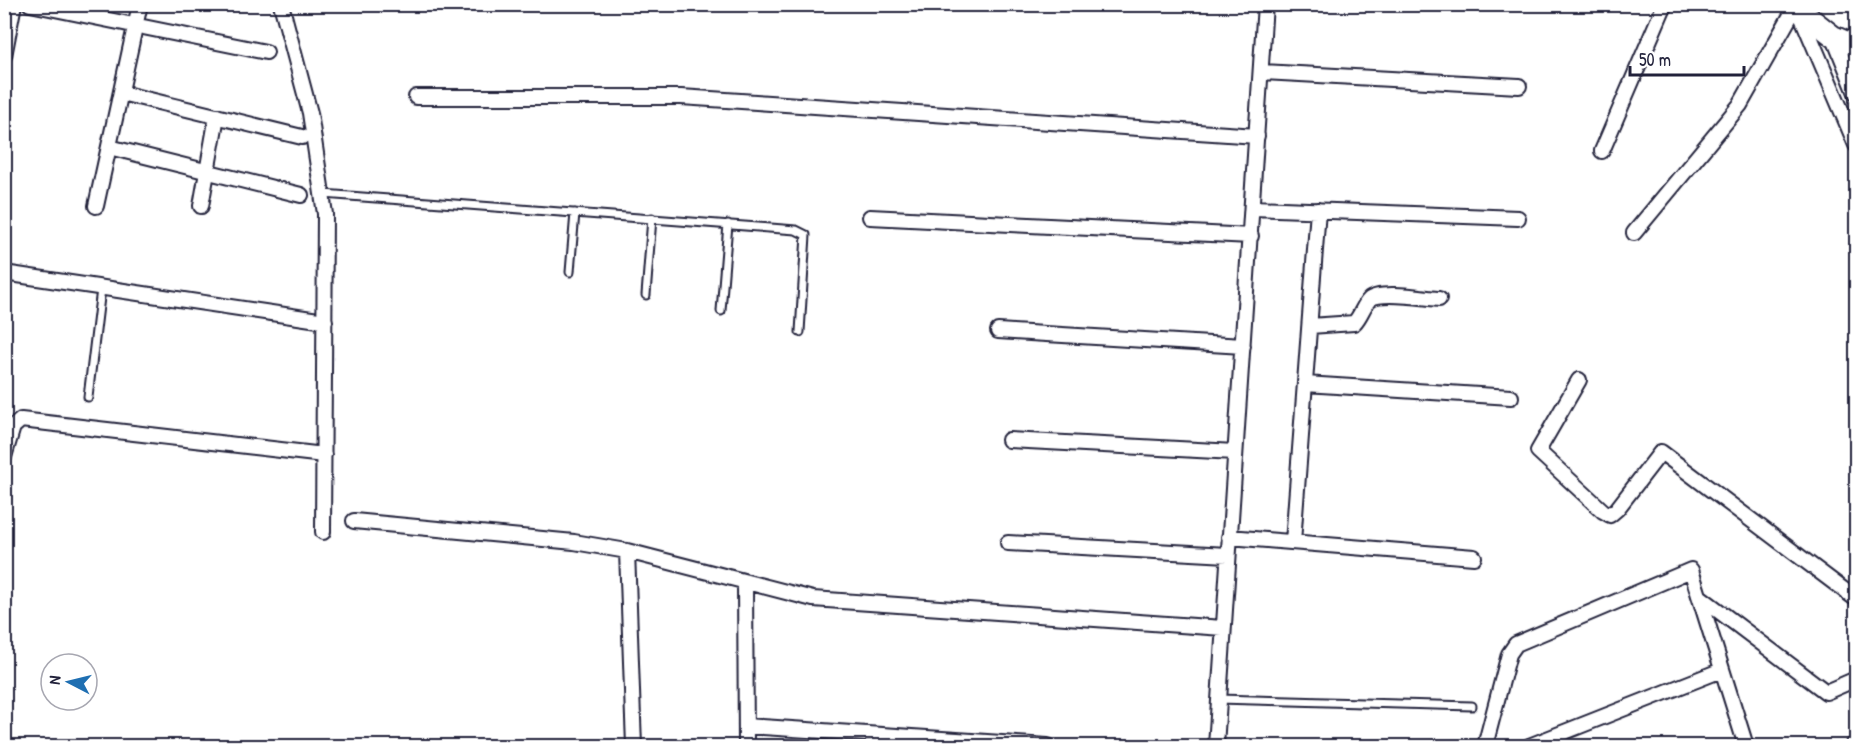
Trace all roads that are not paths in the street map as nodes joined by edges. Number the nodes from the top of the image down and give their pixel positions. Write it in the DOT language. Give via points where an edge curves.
graph roads {
  1 [pos="14,4"];
  2 [pos="30,4"];
  3 [pos="140,4"];
  4 [pos="281,4"];
  5 [pos="1265,4"];
  6 [pos="1665,4"];
  7 [pos="1796,8"];
  8 [pos="135,24"];
  9 [pos="1833,36"];
  10 [pos="1857,46"];
  11 [pos="266,52"];
  12 [pos="4,56"];
  13 [pos="1261,72"];
  14 [pos="1519,86"];
  15 [pos="121,93"];
  16 [pos="1857,93"];
  17 [pos="416,97"];
  18 [pos="217,116"];
  19 [pos="1257,136"];
  20 [pos="302,137"];
  21 [pos="1857,145"];
  22 [pos="109,147"];
  23 [pos="1602,151"];
  24 [pos="207,171"];
  25 [pos="323,194"];
  26 [pos="301,195"];
  27 [pos="96,206"];
  28 [pos="201,206"];
  29 [pos="1253,208"];
  30 [pos="1318,210"];
  31 [pos="575,213"];
  32 [pos="870,217"];
  33 [pos="652,218"];
  34 [pos="1518,218"];
  35 [pos="728,224"];
  36 [pos="1634,233"];
  37 [pos="1251,237"];
  38 [pos="570,272"];
  39 [pos="4,273"];
  40 [pos="101,289"];
  41 [pos="646,295"];
  42 [pos="1440,299"];
  43 [pos="721,310"];
  44 [pos="325,321"];
  45 [pos="1310,326"];
  46 [pos="998,331"];
  47 [pos="800,332"];
  48 [pos="1243,346"];
  49 [pos="1579,380"];
  50 [pos="1305,384"];
  51 [pos="88,397"];
  52 [pos="1511,397"];
  53 [pos="1009,440"];
  54 [pos="1235,452"];
  55 [pos="324,454"];
  56 [pos="4,457"];
  57 [pos="354,521"];
  58 [pos="323,532"];
  59 [pos="1229,537"];
  60 [pos="1293,542"];
  61 [pos="1008,543"];
  62 [pos="627,551"];
  63 [pos="1228,555"];
  64 [pos="1474,557"];
  65 [pos="745,582"];
  66 [pos="1699,596"];
  67 [pos="1857,599"];
  68 [pos="1223,628"];
  69 [pos="1722,670"];
  70 [pos="1857,679"];
  71 [pos="1219,699"];
  72 [pos="1472,706"];
  73 [pos="746,726"];
  74 [pos="634,746"];
  75 [pos="746,747"];
  76 [pos="1048,747"];
  77 [pos="1216,747"];
  78 [pos="1485,747"];
  79 [pos="1529,747"];
  80 [pos="1746,747"];
  1 -- 12 [label="street"];
  2 -- 8 [label="street"];
  3 -- 8 [label="street"];
  4 -- 25 [label="street" via="310,113"];
  5 -- 13 [label="street"];
  6 -- 23 [label="street"];
  7 -- 9 [label="street"];
  7 -- 21 [label="street"];
  7 -- 36 [label="street" via="1740,105"];
  8 -- 11 [label="street"];
  8 -- 15 [label="street"];
  9 -- 10 [label="street"];
  9 -- 16 [label="street"];
  13 -- 14 [label="street"];
  13 -- 19 [label="street"];
  15 -- 18 [label="street"];
  15 -- 22 [label="street"];
  17 -- 19 [label="street" via="681,97"];
  18 -- 20 [label="street"];
  18 -- 24 [label="street"];
  19 -- 29 [label="street"];
  22 -- 24 [label="street"];
  22 -- 27 [label="street"];
  24 -- 26 [label="street"];
  24 -- 28 [label="street"];
  25 -- 31 [label="lane"];
  25 -- 44 [label="street"];
  29 -- 30 [label="street"];
  29 -- 37 [label="street"];
  30 -- 34 [label="street"];
  30 -- 45 [label="street"];
  31 -- 33 [label="lane"];
  31 -- 38 [label="lane"];
  32 -- 37 [label="street"];
  33 -- 35 [label="lane"];
  33 -- 41 [label="lane"];
  35 -- 43 [label="lane"];
  35 -- 47 [label="lane" via="796,230 806,235"];
  37 -- 48 [label="street"];
  39 -- 40 [label="street"];
  40 -- 44 [label="street"];
  40 -- 51 [label="lane"];
  42 -- 45 [label="street" via="1377,295 1368,301 1354,323"];
  44 -- 55 [label="street"];
  45 -- 50 [label="street"];
  46 -- 48 [label="street"];
  48 -- 54 [label="street"];
  49 -- 67 [label="street" via="1538,451 1603,511 1610,515 1617,509 1661,452"];
  50 -- 52 [label="street"];
  50 -- 60 [label="street"];
  53 -- 54 [label="street"];
  54 -- 59 [label="street"];
  55 -- 56 [label="street" via="21,420 13,427"];
  55 -- 58 [label="street"];
  57 -- 62 [label="street" via="574,542"];
  59 -- 60 [label="street"];
  59 -- 63 [label="street"];
  60 -- 64 [label="street"];
  61 -- 63 [label="street"];
  62 -- 65 [label="street"];
  62 -- 74 [label="street"];
  63 -- 68 [label="street"];
  65 -- 68 [label="street" via="813,599"];
  65 -- 73 [label="street"];
  66 -- 69 [label="street"];
  66 -- 70 [label="street" via="1826,692"];
  66 -- 78 [label="street" via="1691,570 1516,644 1509,654"];
  68 -- 71 [label="street"];
  69 -- 79 [label="street"];
  69 -- 80 [label="street"];
  71 -- 72 [label="lane"];
  71 -- 77 [label="street"];
  73 -- 75 [label="street"];
  73 -- 76 [label="street"];
}
